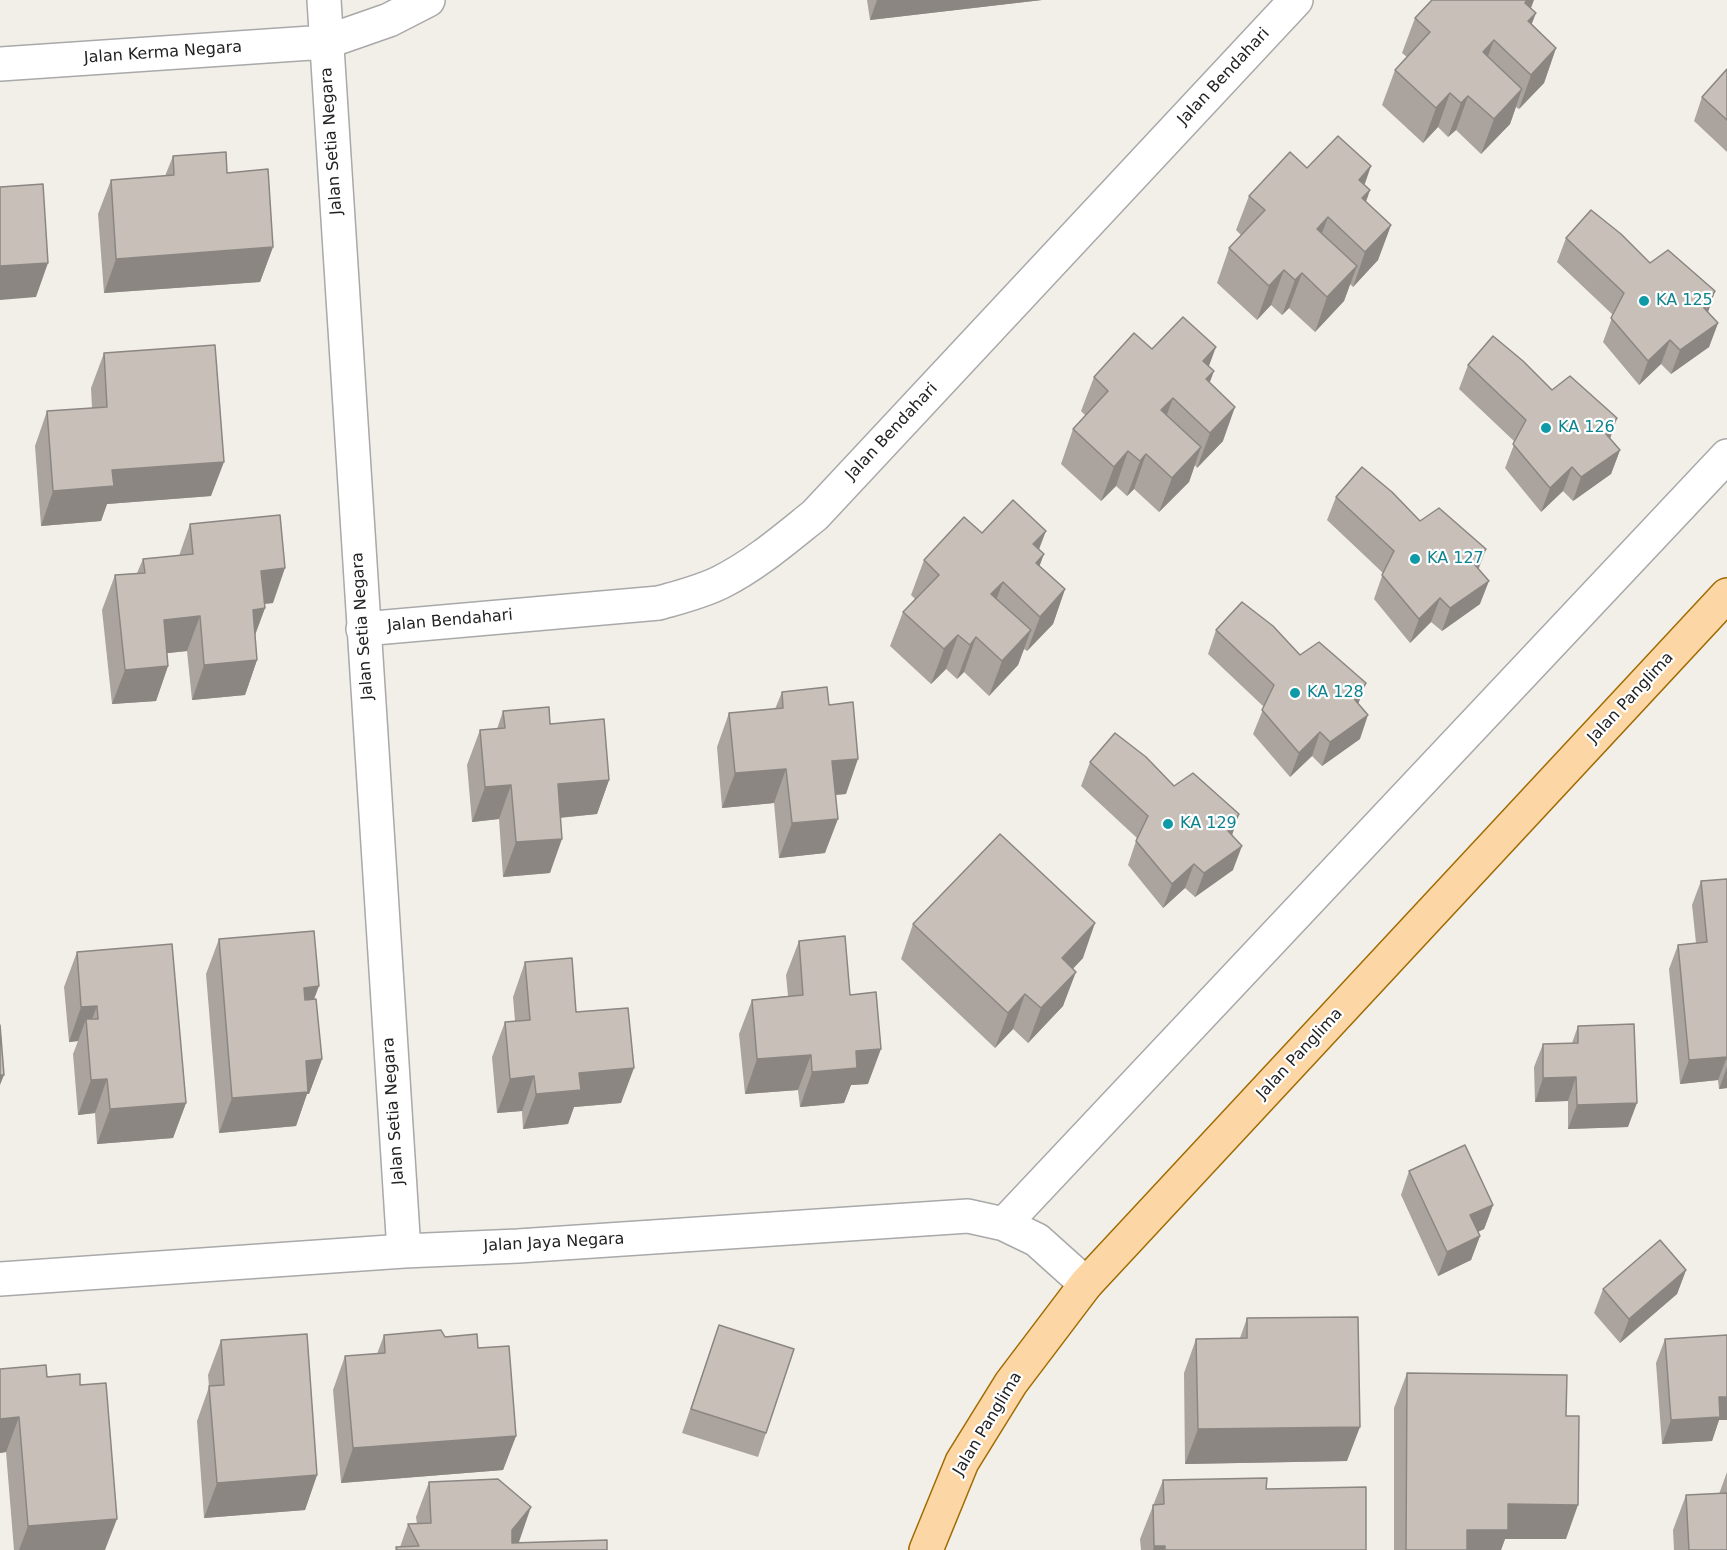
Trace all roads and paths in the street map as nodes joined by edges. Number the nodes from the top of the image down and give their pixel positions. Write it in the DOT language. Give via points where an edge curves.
graph roads {
  1 [pos="324,0"];
  2 [pos="428,0"];
  3 [pos="1296,0"];
  4 [pos="326,42"];
  5 [pos="0,64"];
  6 [pos="1727,456"];
  7 [pos="1727,595"];
  8 [pos="363,629"];
  9 [pos="1004,1224"];
  10 [pos="404,1251"];
  11 [pos="0,1279"];
  12 [pos="1086,1284"];
  13 [pos="926,1550"];
  1 -- 4 [label="street, Jalan Setia Negara"];
  2 -- 4 [label="street, Jalan Kerma Negara" via="389,20"];
  3 -- 8 [label="street, Jalan Bendahari" via="815,515 769,552 722,582 659,603"];
  4 -- 5 [label="street, Jalan Kerma Negara"];
  4 -- 8 [label="street, Jalan Setia Negara"];
  6 -- 9 [label="street"];
  7 -- 12 [label="main road, Jalan Panglima"];
  8 -- 10 [label="street, Jalan Setia Negara"];
  9 -- 10 [label="street, Jalan Jaya Negara" via="968,1216"];
  9 -- 12 [label="street, Jalan Jaya Negara" via="1037,1240"];
  10 -- 11 [label="street, Jalan Jaya Negara"];
  12 -- 13 [label="main road, Jalan Panglima" via="1011,1383 975,1442"];
}
